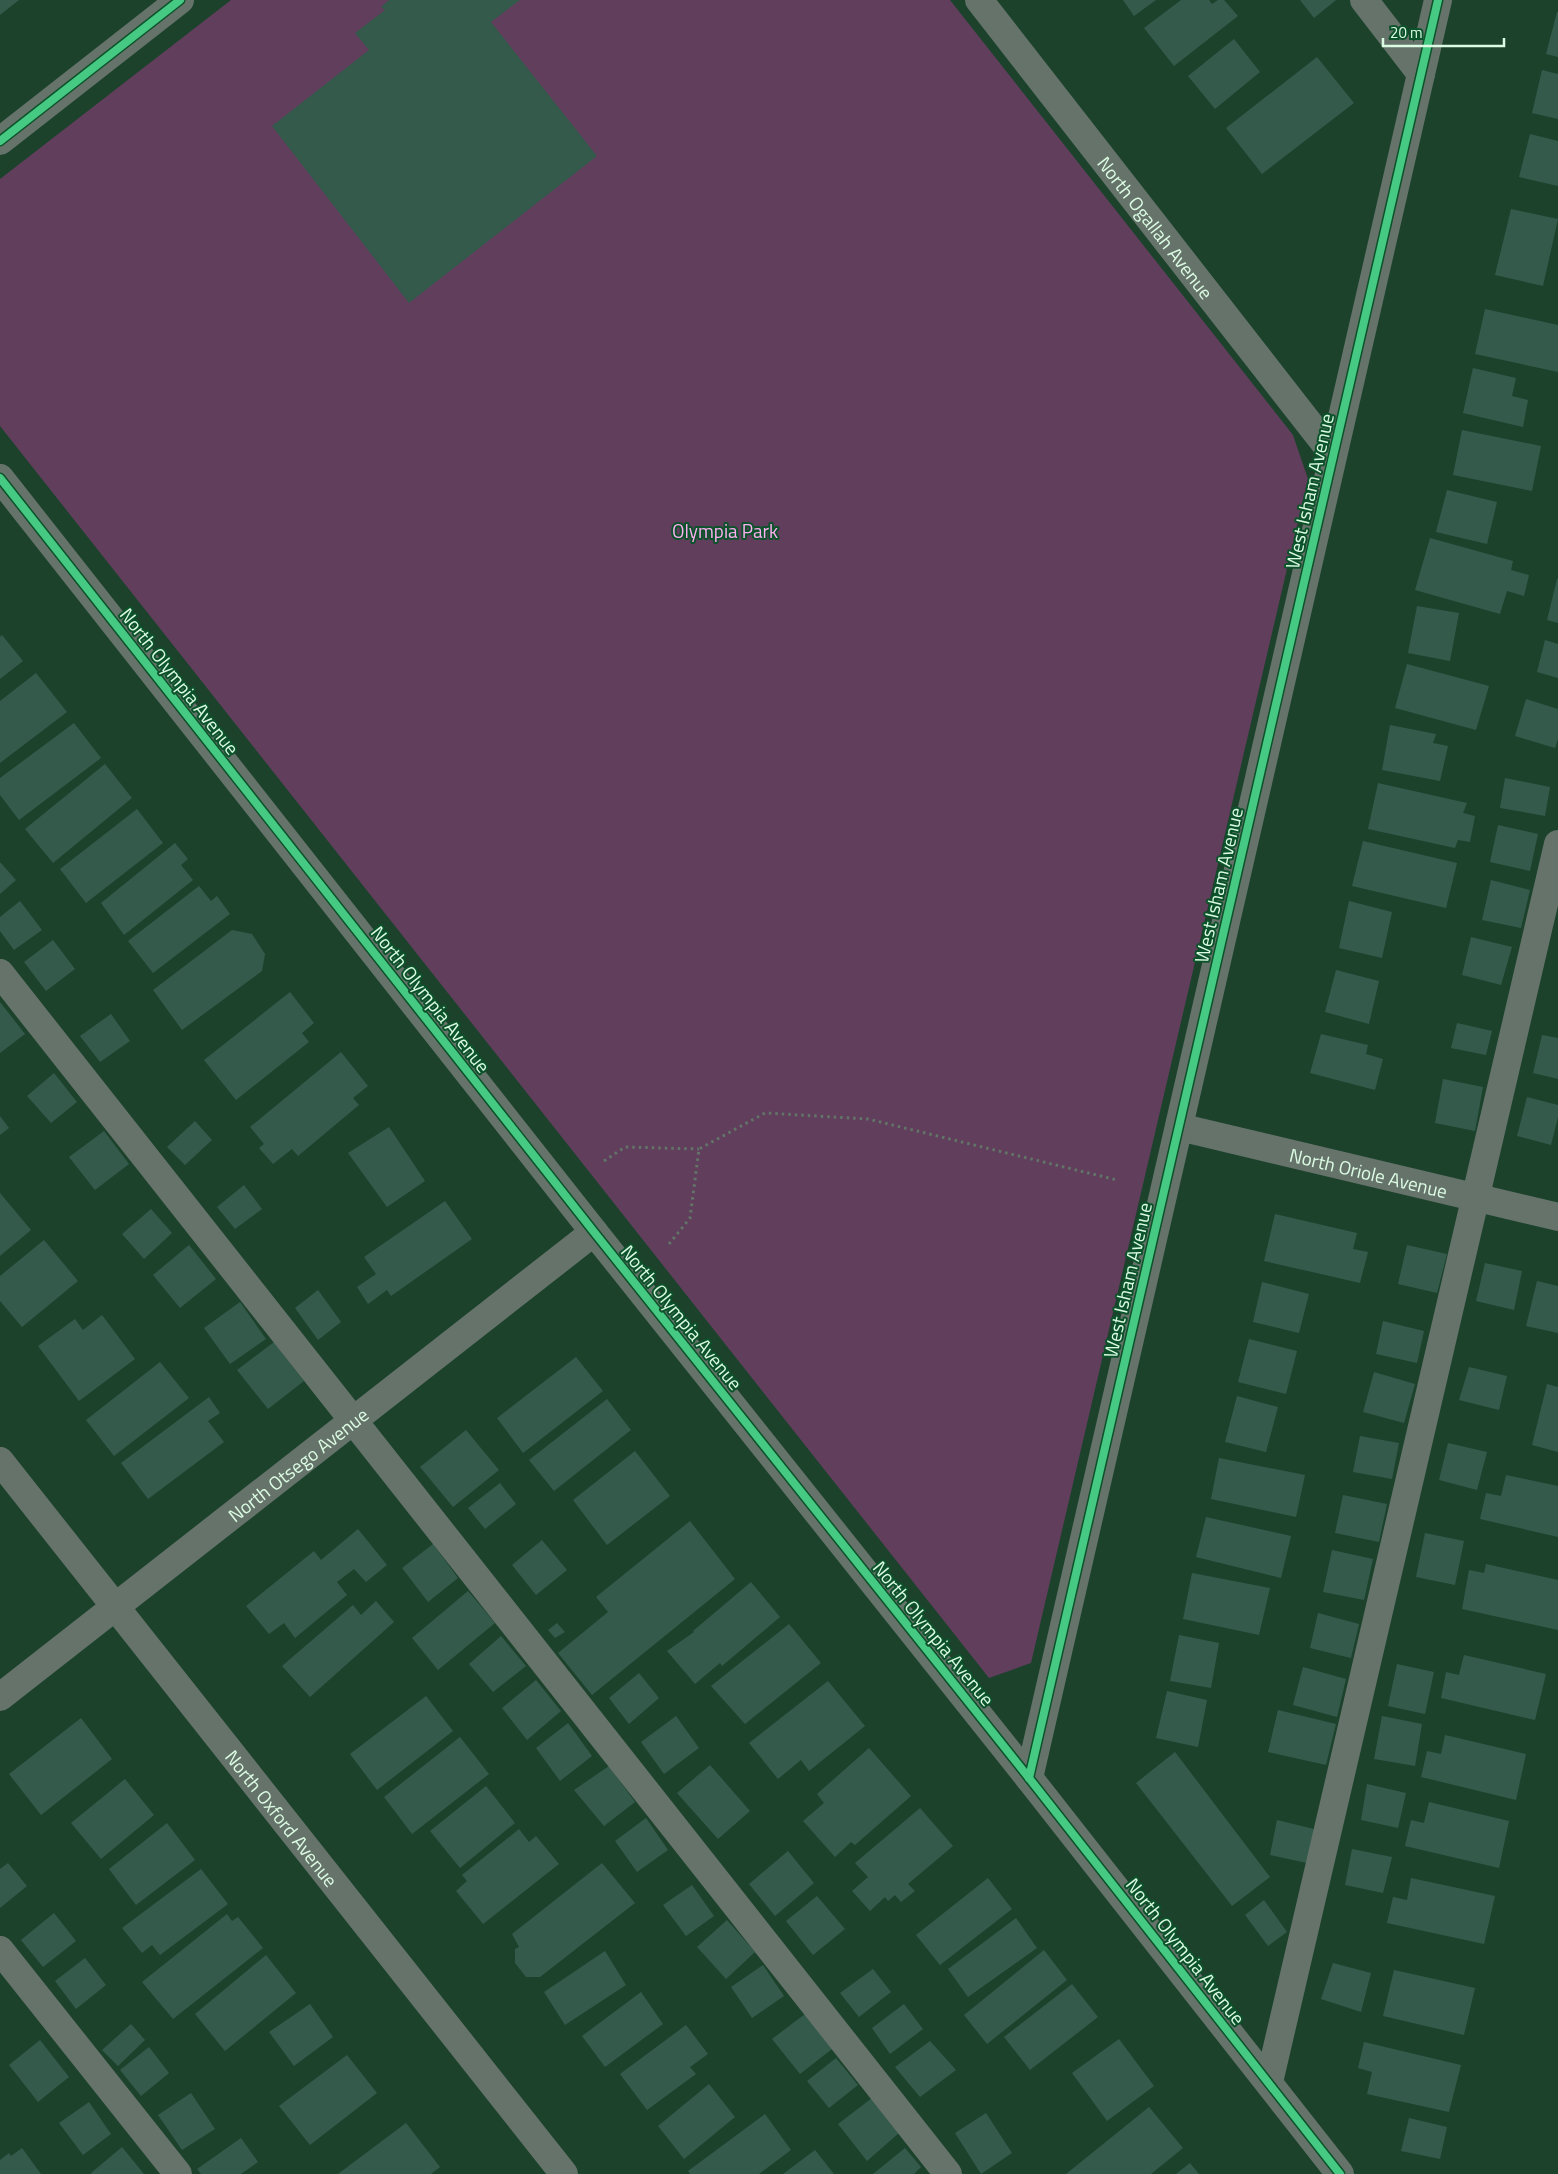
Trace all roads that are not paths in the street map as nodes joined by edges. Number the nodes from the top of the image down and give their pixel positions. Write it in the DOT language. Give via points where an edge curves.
graph roads {
  1 [pos="180,0"];
  2 [pos="979,0"];
  3 [pos="1364,0"];
  4 [pos="1438,0"];
  5 [pos="1421,74"];
  6 [pos="0,140"];
  7 [pos="1333,454"];
  8 [pos="0,478"];
  9 [pos="1558,844"];
  10 [pos="0,973"];
  11 [pos="1179,1127"];
  12 [pos="1475,1198"];
  13 [pos="1558,1217"];
  14 [pos="594,1232"];
  15 [pos="353,1421"];
  16 [pos="0,1461"];
  17 [pos="115,1607"];
  18 [pos="0,1697"];
  19 [pos="1029,1778"];
  20 [pos="0,1950"];
  21 [pos="1269,2082"];
  22 [pos="178,2174"];
  23 [pos="564,2174"];
  24 [pos="948,2174"];
  25 [pos="1340,2174"];
  1 -- 6 [label="street"];
  2 -- 7 [label="street, North Ogallah Avenue"];
  3 -- 5 [label="street"];
  4 -- 5 [label="street, West Isham Avenue"];
  5 -- 7 [label="street, West Isham Avenue"];
  7 -- 11 [label="street, West Isham Avenue"];
  8 -- 14 [label="street, North Olympia Avenue"];
  9 -- 12 [label="street"];
  10 -- 15 [label="street"];
  11 -- 12 [label="street, North Oriole Avenue"];
  11 -- 19 [label="street, West Isham Avenue"];
  12 -- 13 [label="street, North Oriole Avenue"];
  12 -- 21 [label="street"];
  14 -- 15 [label="street, North Otsego Avenue"];
  14 -- 19 [label="street, North Olympia Avenue"];
  15 -- 17 [label="street, North Otsego Avenue"];
  15 -- 24 [label="street"];
  16 -- 17 [label="street, North Oxford Avenue"];
  17 -- 18 [label="street, North Otsego Avenue"];
  17 -- 23 [label="street, North Oxford Avenue"];
  19 -- 21 [label="street, North Olympia Avenue"];
  20 -- 22 [label="street"];
  21 -- 25 [label="street, North Olympia Avenue"];
}
